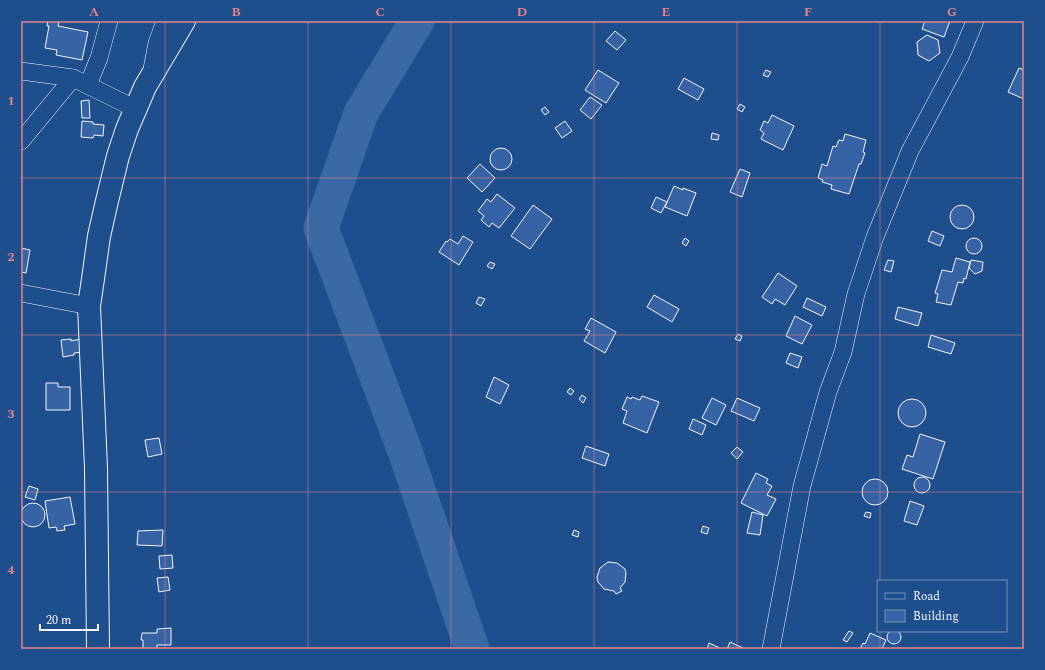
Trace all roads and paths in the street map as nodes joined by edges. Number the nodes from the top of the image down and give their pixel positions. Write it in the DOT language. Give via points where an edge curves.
graph roads {
  1 [pos="108,21"];
  2 [pos="165,21"];
  3 [pos="184,21"];
  4 [pos="975,21"];
  5 [pos="21,71"];
  6 [pos="80,82"];
  7 [pos="145,87"];
  8 [pos="136,109"];
  9 [pos="21,142"];
  10 [pos="21,293"];
  11 [pos="90,306"];
  12 [pos="98,649"];
  13 [pos="771,649"];
  1 -- 6 [label="street" via="99,58"];
  2 -- 7 [label="street"];
  3 -- 7 [label="street"];
  4 -- 13 [label="street" via="960,57 910,151 875,237 856,294 843,352 828,392 802,486"];
  5 -- 6 [label="street"];
  6 -- 8 [label="street"];
  6 -- 9 [label="street"];
  7 -- 8 [label="street"];
  8 -- 11 [label="street" via="118,156 107,201 99,236"];
  10 -- 11 [label="street"];
  11 -- 12 [label="street" via="96,468"];
}
